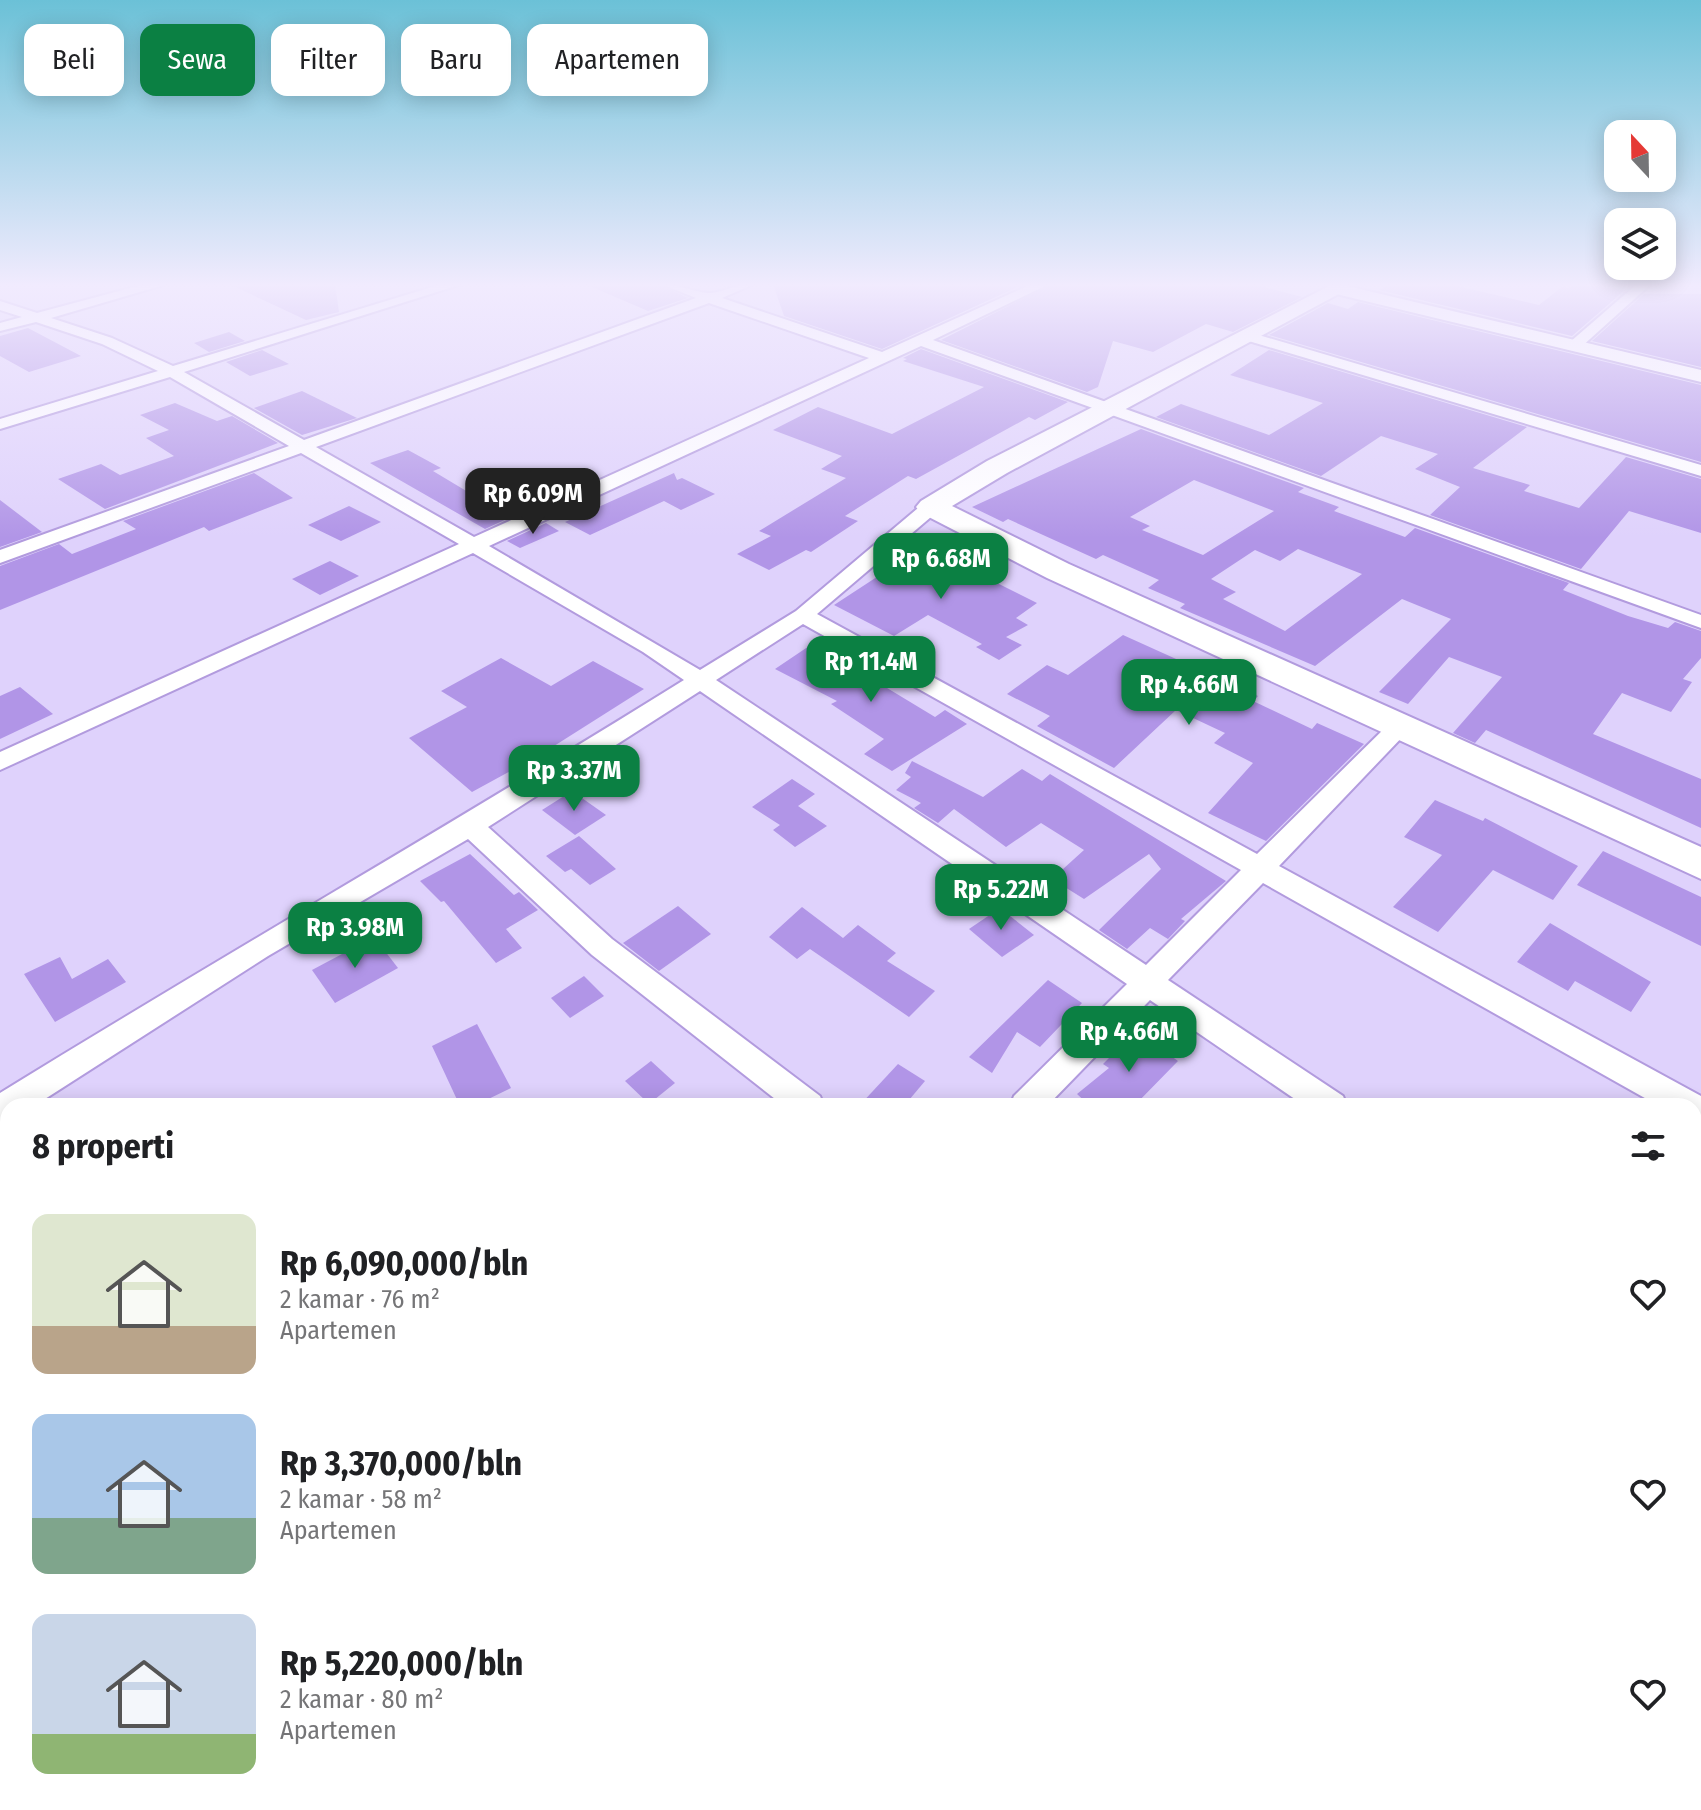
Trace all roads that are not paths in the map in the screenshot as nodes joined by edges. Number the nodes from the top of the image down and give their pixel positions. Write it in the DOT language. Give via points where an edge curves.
graph roads {
  1 [pos="166,368"];
  2 [pos="179,368"];
  3 [pos="517,368"];
  4 [pos="856,368"];
  5 [pos="1000,368"];
  6 [pos="1186,368"];
  7 [pos="1356,368"];
  8 [pos="1670,368"];
  9 [pos="171,371"];
  10 [pos="1701,376"];
  11 [pos="1112,408"];
  12 [pos="0,424"];
  13 [pos="301,447"];
  14 [pos="1701,471"];
  15 [pos="931,507"];
  16 [pos="476,544"];
  17 [pos="0,557"];
  18 [pos="803,615"];
  19 [pos="1701,622"];
  20 [pos="700,680"];
  21 [pos="1400,726"];
  22 [pos="0,762"];
  23 [pos="470,826"];
  24 [pos="1701,864"];
  25 [pos="1260,871"];
  26 [pos="1146,984"];
  27 [pos="19,1098"];
  28 [pos="798,1098"];
  29 [pos="1034,1098"];
  30 [pos="1319,1098"];
  31 [pos="1676,1098"];
  1 -- 9 [label="street"];
  2 -- 9 [label="street"];
  3 -- 13 [label="street"];
  4 -- 16 [label="street"];
  5 -- 11 [label="street"];
  6 -- 11 [label="highway"];
  7 -- 14 [label="street"];
  8 -- 10 [label="street"];
  9 -- 12 [label="street"];
  9 -- 13 [label="street"];
  11 -- 15 [label="highway"];
  11 -- 19 [label="street"];
  13 -- 16 [label="street"];
  13 -- 17 [label="street"];
  15 -- 18 [label="street"];
  15 -- 21 [label="highway" via="1058,571"];
  16 -- 20 [label="street"];
  16 -- 22 [label="street"];
  18 -- 20 [label="street"];
  18 -- 25 [label="street"];
  20 -- 23 [label="street"];
  20 -- 26 [label="street"];
  21 -- 24 [label="highway"];
  21 -- 25 [label="street"];
  23 -- 27 [label="street" via="258,948"];
  23 -- 28 [label="street" via="602,947"];
  25 -- 26 [label="street"];
  25 -- 31 [label="street"];
  26 -- 29 [label="street"];
  26 -- 30 [label="street"];
}
